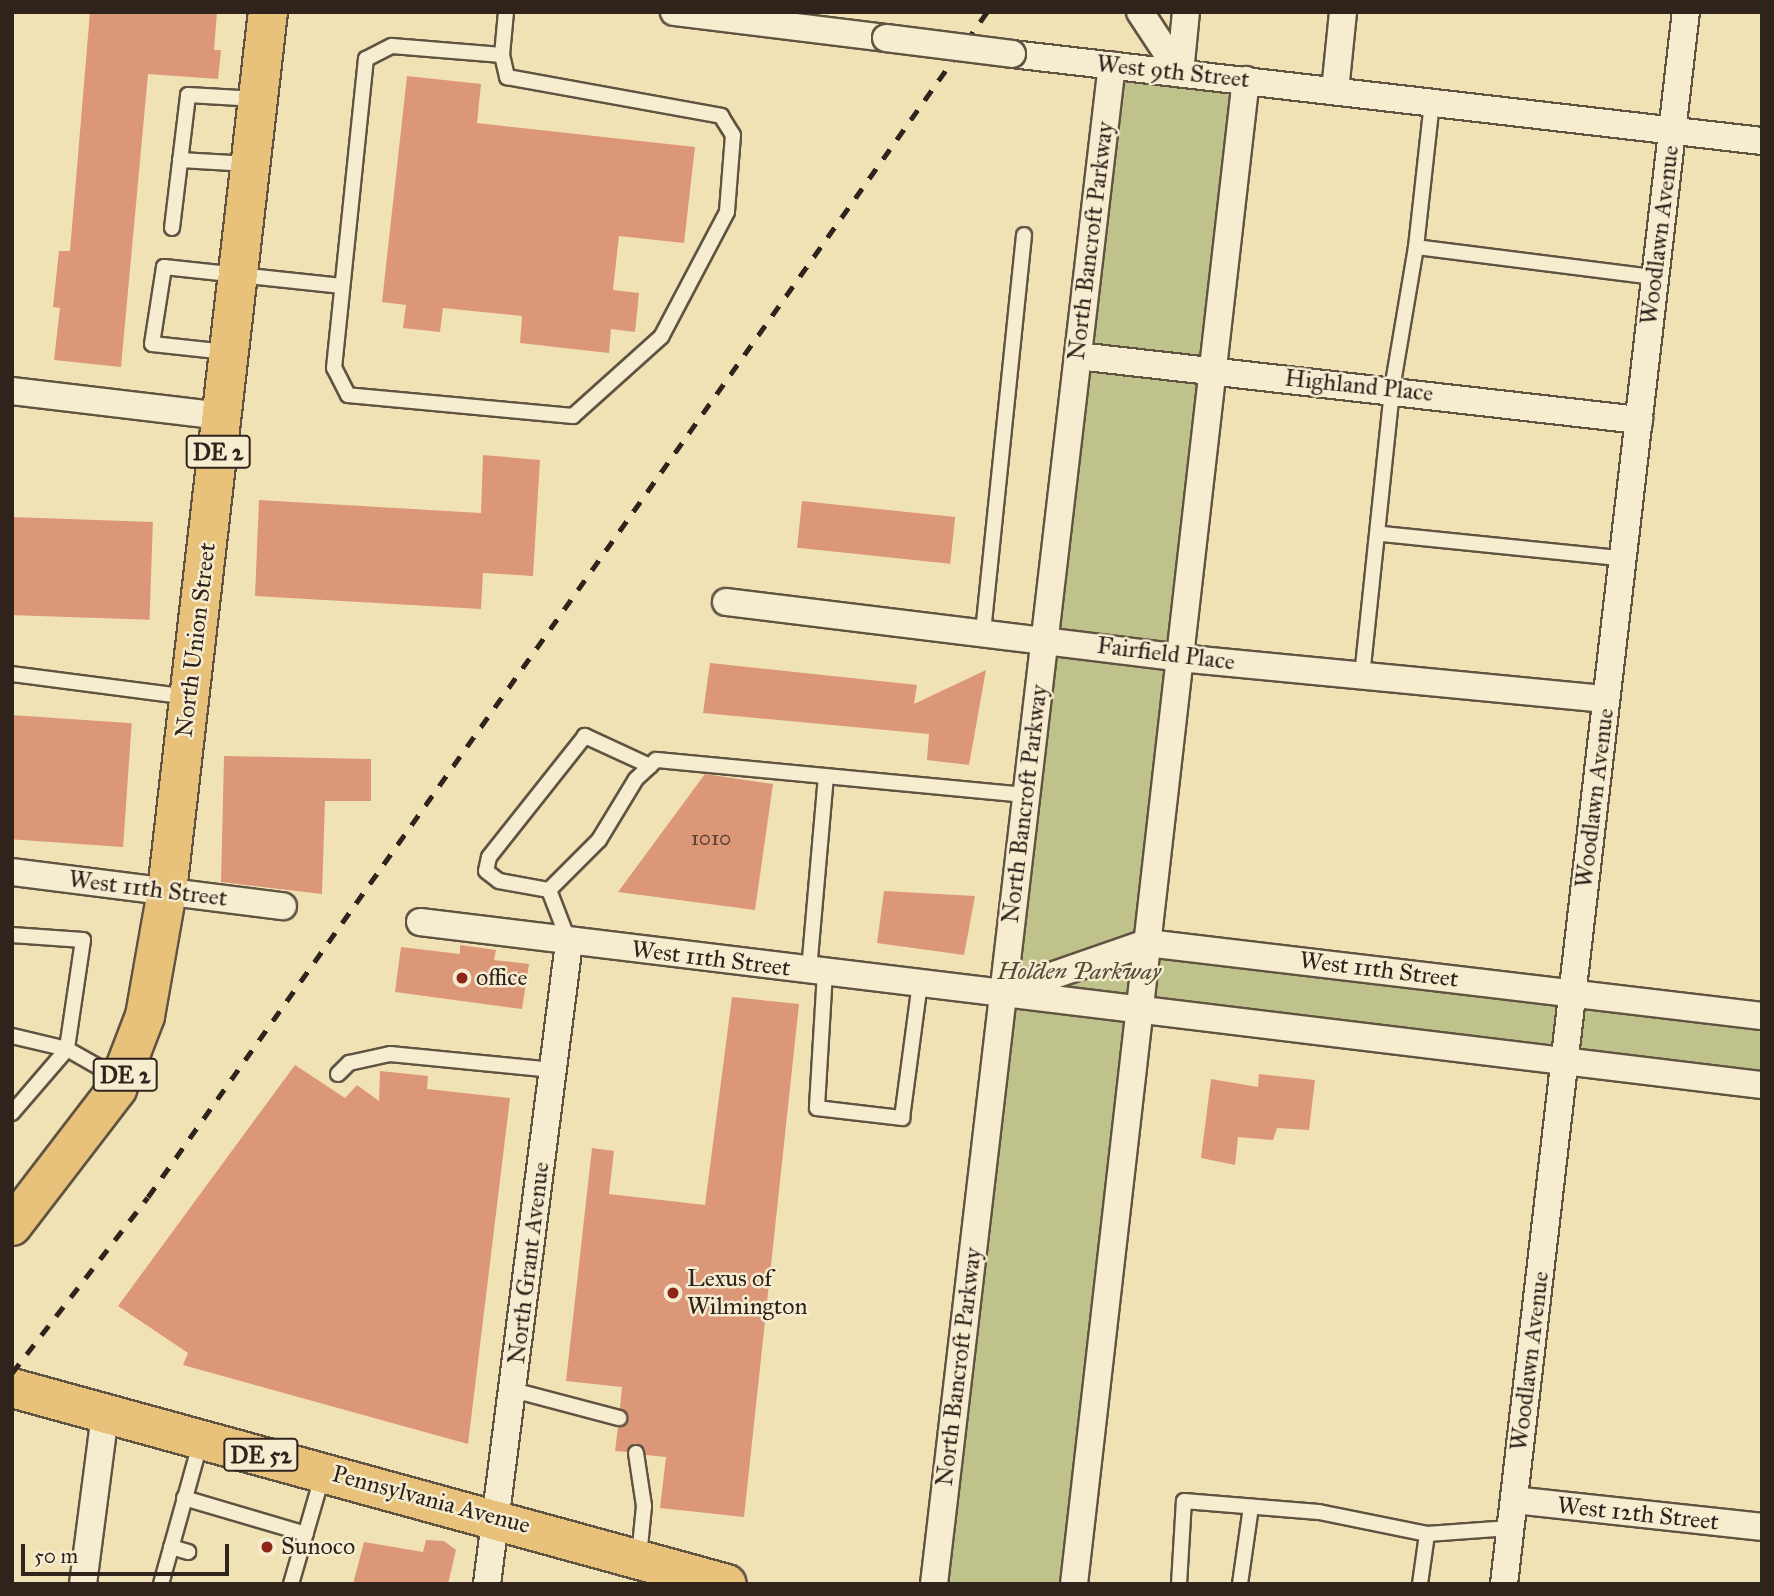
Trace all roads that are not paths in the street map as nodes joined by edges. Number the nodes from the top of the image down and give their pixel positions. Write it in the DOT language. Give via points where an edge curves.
graph roads {
  1 [pos="268,12"];
  2 [pos="506,12"];
  3 [pos="674,12"];
  4 [pos="1140,12"];
  5 [pos="1186,12"];
  6 [pos="1343,12"];
  7 [pos="1686,12"];
  8 [pos="680,13"];
  9 [pos="502,55"];
  10 [pos="1112,65"];
  11 [pos="1180,73"];
  12 [pos="1245,80"];
  13 [pos="1335,91"];
  14 [pos="258,99"];
  15 [pos="1432,102"];
  16 [pos="1672,129"];
  17 [pos="1762,141"];
  18 [pos="180,160"];
  19 [pos="251,164"];
  20 [pos="172,228"];
  21 [pos="1024,235"];
  22 [pos="1416,247"];
  23 [pos="239,271"];
  24 [pos="1656,277"];
  25 [pos="342,286"];
  26 [pos="229,353"];
  27 [pos="1078,356"];
  28 [pos="1213,370"];
  29 [pos="1392,389"];
  30 [pos="12,391"];
  31 [pos="222,416"];
  32 [pos="1639,420"];
  33 [pos="1382,534"];
  34 [pos="1619,558"];
  35 [pos="726,602"];
  36 [pos="983,632"];
  37 [pos="1045,639"];
  38 [pos="1180,658"];
  39 [pos="12,674"];
  40 [pos="1362,676"];
  41 [pos="190,697"];
  42 [pos="1606,699"];
  43 [pos="650,766"];
  44 [pos="826,777"];
  45 [pos="1026,795"];
  46 [pos="12,872"];
  47 [pos="549,890"];
  48 [pos="167,891"];
  49 [pos="283,906"];
  50 [pos="420,922"];
  51 [pos="12,935"];
  52 [pos="569,943"];
  53 [pos="1147,943"];
  54 [pos="817,971"];
  55 [pos="920,983"];
  56 [pos="1003,992"];
  57 [pos="1572,992"];
  58 [pos="1139,1013"];
  59 [pos="1762,1016"];
  60 [pos="12,1036"];
  61 [pos="67,1049"];
  62 [pos="1564,1063"];
  63 [pos="553,1070"];
  64 [pos="338,1074"];
  65 [pos="122,1081"];
  66 [pos="1762,1085"];
  67 [pos="12,1112"];
  68 [pos="12,1226"];
  69 [pos="12,1388"];
  70 [pos="513,1390"];
  71 [pos="105,1414"];
  72 [pos="619,1418"];
  73 [pos="201,1439"];
  74 [pos="636,1453"];
  75 [pos="324,1472"];
  76 [pos="184,1498"];
  77 [pos="1514,1500"];
  78 [pos="1251,1507"];
  79 [pos="496,1517"];
  80 [pos="1762,1527"];
  81 [pos="1510,1528"];
  82 [pos="306,1534"];
  83 [pos="1427,1534"];
  84 [pos="171,1547"];
  85 [pos="188,1552"];
  86 [pos="639,1559"];
  87 [pos="276,1578"];
  88 [pos="291,1583"];
  89 [pos="84,1584"];
  90 [pos="161,1584"];
  91 [pos="487,1584"];
  92 [pos="727,1584"];
  93 [pos="934,1584"];
  94 [pos="1074,1584"];
  95 [pos="1179,1584"];
  96 [pos="1240,1584"];
  97 [pos="1420,1584"];
  98 [pos="1504,1584"];
  1 -- 14 [label="main road, North Union Street / DE 2"];
  2 -- 9 [label="lane"];
  3 -- 8 [label="street, West 9th Street"];
  4 -- 11 [label="street"];
  5 -- 11 [label="street"];
  6 -- 13 [label="street"];
  7 -- 16 [label="street, Woodlawn Avenue"];
  8 -- 10 [label="street, West 9th Street, bridge"];
  9 -- 25 [label="lane" via="392,46 366,59"];
  9 -- 25 [label="lane" via="507,77 684,104 721,116 733,135 727,212 661,337 573,416 348,395 334,368"];
  10 -- 11 [label="street, West 9th Street"];
  10 -- 27 [label="street, North Bancroft Parkway"];
  11 -- 12 [label="street, West 9th Street"];
  12 -- 13 [label="street, West 9th Street"];
  12 -- 28 [label="street"];
  13 -- 15 [label="street, West 9th Street"];
  14 -- 18 [label="lane" via="188,95"];
  14 -- 19 [label="main road, North Union Street / DE 2"];
  15 -- 16 [label="street, West 9th Street"];
  15 -- 22 [label="lane"];
  16 -- 17 [label="street, West 9th Street"];
  16 -- 24 [label="street, Woodlawn Avenue"];
  18 -- 19 [label="lane"];
  18 -- 20 [label="lane"];
  19 -- 23 [label="main road, North Union Street / DE 2"];
  21 -- 36 [label="lane"];
  22 -- 24 [label="lane"];
  22 -- 29 [label="lane"];
  23 -- 25 [label="lane"];
  23 -- 26 [label="main road, North Union Street / DE 2"];
  23 -- 26 [label="lane" via="164,267 152,344"];
  24 -- 32 [label="street, Woodlawn Avenue"];
  26 -- 31 [label="main road, North Union Street / DE 2"];
  27 -- 28 [label="street, Highland Place"];
  27 -- 37 [label="street, North Bancroft Parkway"];
  28 -- 29 [label="street, Highland Place"];
  28 -- 38 [label="street"];
  29 -- 32 [label="street, Highland Place"];
  29 -- 33 [label="lane"];
  30 -- 31 [label="street"];
  31 -- 41 [label="main road, North Union Street / DE 2"];
  32 -- 34 [label="street, Woodlawn Avenue"];
  33 -- 34 [label="lane"];
  33 -- 40 [label="lane"];
  34 -- 42 [label="street, Woodlawn Avenue"];
  35 -- 36 [label="street, Fairfield Place"];
  36 -- 37 [label="street, Fairfield Place"];
  37 -- 38 [label="street, Fairfield Place"];
  37 -- 45 [label="street, North Bancroft Parkway"];
  38 -- 40 [label="street, Fairfield Place"];
  38 -- 53 [label="street"];
  39 -- 41 [label="lane"];
  40 -- 42 [label="street, Fairfield Place"];
  41 -- 48 [label="main road, North Union Street / DE 2"];
  42 -- 57 [label="street, Woodlawn Avenue"];
  43 -- 44 [label="lane" via="656,760"];
  43 -- 47 [label="lane" via="599,840"];
  43 -- 47 [label="lane" via="585,736 489,857 486,871 499,881"];
  44 -- 45 [label="lane"];
  44 -- 54 [label="lane"];
  45 -- 56 [label="street, North Bancroft Parkway"];
  46 -- 48 [label="street, West 11th Street"];
  47 -- 52 [label="lane"];
  48 -- 49 [label="street, West 11th Street"];
  48 -- 65 [label="main road, North Union Street / DE 2" via="145,1016"];
  50 -- 52 [label="street, West 11th Street"];
  51 -- 61 [label="lane" via="83,940"];
  52 -- 54 [label="street, West 11th Street"];
  52 -- 63 [label="street, North Grant Avenue"];
  53 -- 56 [label="street, West 11th Street"];
  53 -- 57 [label="street, West 11th Street"];
  53 -- 58 [label="street"];
  54 -- 55 [label="street, West 11th Street"];
  54 -- 55 [label="lane" via="817,1108 902,1118"];
  55 -- 56 [label="street, West 11th Street"];
  56 -- 58 [label="street, West 11th Street"];
  56 -- 93 [label="street, North Bancroft Parkway"];
  57 -- 59 [label="street, West 11th Street"];
  57 -- 62 [label="street, Woodlawn Avenue"];
  58 -- 62 [label="street, West 11th Street"];
  58 -- 94 [label="street"];
  60 -- 61 [label="lane"];
  61 -- 65 [label="lane"];
  61 -- 67 [label="lane"];
  62 -- 66 [label="street, West 11th Street"];
  62 -- 77 [label="street, Woodlawn Avenue"];
  63 -- 64 [label="lane" via="390,1054 349,1063"];
  63 -- 70 [label="street, North Grant Avenue"];
  65 -- 68 [label="main road, North Union Street / DE 2"];
  69 -- 71 [label="main road, Pennsylvania Avenue / DE 52"];
  70 -- 72 [label="lane"];
  70 -- 79 [label="street, North Grant Avenue"];
  71 -- 73 [label="main road, Pennsylvania Avenue / DE 52"];
  71 -- 89 [label="street"];
  73 -- 75 [label="main road, Pennsylvania Avenue / DE 52"];
  73 -- 76 [label="lane"];
  74 -- 86 [label="lane" via="644,1506"];
  75 -- 79 [label="main road, Pennsylvania Avenue / DE 52"];
  75 -- 82 [label="lane"];
  76 -- 82 [label="lane"];
  76 -- 84 [label="lane"];
  77 -- 80 [label="street, West 12th Street"];
  77 -- 81 [label="street, Woodlawn Avenue"];
  78 -- 83 [label="lane" via="1319,1512"];
  78 -- 95 [label="lane" via="1184,1501"];
  78 -- 96 [label="lane"];
  79 -- 86 [label="main road, Pennsylvania Avenue / DE 52"];
  79 -- 91 [label="street, North Grant Avenue"];
  81 -- 83 [label="lane"];
  81 -- 98 [label="street, Woodlawn Avenue"];
  82 -- 88 [label="lane"];
  83 -- 97 [label="lane"];
  84 -- 85 [label="lane"];
  84 -- 90 [label="lane"];
  86 -- 92 [label="main road, Pennsylvania Avenue / DE 52"];
  87 -- 88 [label="lane"];
}
